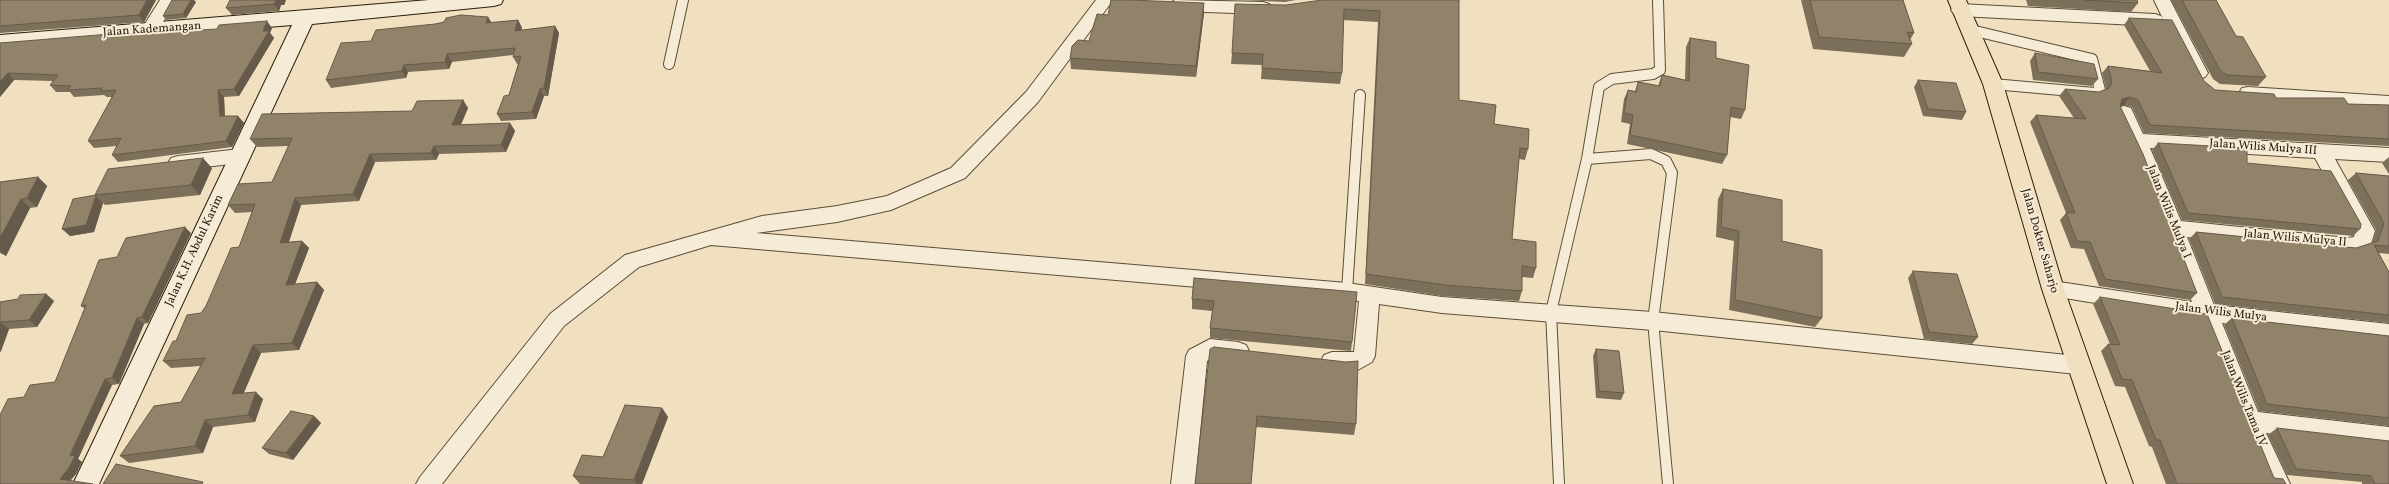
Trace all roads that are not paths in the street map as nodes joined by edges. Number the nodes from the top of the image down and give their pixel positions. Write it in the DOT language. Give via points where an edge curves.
graph roads {
  1 [pos="168,0"];
  2 [pos="494,0"];
  3 [pos="683,0"];
  4 [pos="1658,0"];
  5 [pos="2162,0"];
  6 [pos="1109,2"];
  7 [pos="428,3"];
  8 [pos="1158,4"];
  9 [pos="1958,5"];
  10 [pos="1277,8"];
  11 [pos="305,18"];
  12 [pos="2173,21"];
  13 [pos="150,30"];
  14 [pos="1971,30"];
  15 [pos="0,42"];
  16 [pos="669,64"];
  17 [pos="1993,84"];
  18 [pos="2209,88"];
  19 [pos="2231,92"];
  20 [pos="1360,95"];
  21 [pos="2389,102"];
  22 [pos="2124,113"];
  23 [pos="2137,140"];
  24 [pos="2321,151"];
  25 [pos="2389,155"];
  26 [pos="240,156"];
  27 [pos="1587,159"];
  28 [pos="160,165"];
  29 [pos="2173,228"];
  30 [pos="711,236"];
  31 [pos="2053,289"];
  32 [pos="1347,291"];
  33 [pos="1370,295"];
  34 [pos="1551,312"];
  35 [pos="2209,313"];
  36 [pos="1653,321"];
  37 [pos="2389,333"];
  38 [pos="1257,353"];
  39 [pos="1312,359"];
  40 [pos="2077,365"];
  41 [pos="2250,421"];
  42 [pos="2389,437"];
  43 [pos="86,484"];
  44 [pos="428,484"];
  45 [pos="1183,484"];
  46 [pos="1559,484"];
  47 [pos="1668,484"];
  48 [pos="2120,484"];
  49 [pos="2278,484"];
  1 -- 13 [label="street"];
  2 -- 7 [label="street, Jalan Kademangan"];
  3 -- 16 [label="lane"];
  4 -- 27 [label="lane" via="1660,70 1653,74 1612,79 1599,87"];
  5 -- 12 [label="street"];
  6 -- 30 [label="street" via="1032,97 958,173 892,203 837,214 762,224"];
  7 -- 11 [label="street, Jalan Kademangan"];
  8 -- 10 [label="street"];
  9 -- 12 [label="street"];
  9 -- 14 [label="highway, Jalan Dokter Saharjo"];
  11 -- 13 [label="street, Jalan Kademangan"];
  11 -- 26 [label="street, Jalan K.H. Abdul Karim"];
  12 -- 18 [label="street"];
  13 -- 15 [label="street, Jalan Kademangan"];
  14 -- 17 [label="highway, Jalan Dokter Saharjo"];
  14 -- 17 [label="lane" via="2092,59 2100,90 2094,93"];
  17 -- 31 [label="highway, Jalan Dokter Saharjo"];
  19 -- 21 [label="street"];
  20 -- 32 [label="lane"];
  22 -- 23 [label="street, Jalan Wilis Mulya I"];
  23 -- 24 [label="street, Jalan Wilis Mulya III"];
  23 -- 29 [label="street, Jalan Wilis Mulya I"];
  24 -- 25 [label="street, Jalan Wilis Mulya III"];
  24 -- 29 [label="street, Jalan Wilis Mulya II" via="2365,231 2363,242 2348,246"];
  26 -- 28 [label="street"];
  26 -- 43 [label="street, Jalan K.H. Abdul Karim"];
  27 -- 34 [label="lane"];
  27 -- 36 [label="lane" via="1650,154 1666,162 1672,173"];
  29 -- 35 [label="street, Jalan Wilis Mulya I"];
  30 -- 32 [label="street"];
  30 -- 44 [label="street" via="632,261 557,320"];
  31 -- 35 [label="street, Jalan Wilis Mulya"];
  31 -- 40 [label="highway, Jalan Dokter Saharjo"];
  32 -- 33 [label="street"];
  33 -- 34 [label="street" via="1442,305"];
  33 -- 39 [label="street" via="1364,356 1356,362 1344,363"];
  34 -- 36 [label="street"];
  34 -- 46 [label="lane"];
  35 -- 37 [label="street, Jalan Wilis Mulya"];
  35 -- 41 [label="street, Jalan Wilis Tama IV"];
  36 -- 40 [label="street"];
  36 -- 47 [label="lane"];
  38 -- 45 [label="street" via="1210,348 1197,356"];
  40 -- 48 [label="highway, Jalan Dokter Saharjo"];
  41 -- 42 [label="street"];
  41 -- 49 [label="street, Jalan Wilis Tama IV"];
}
